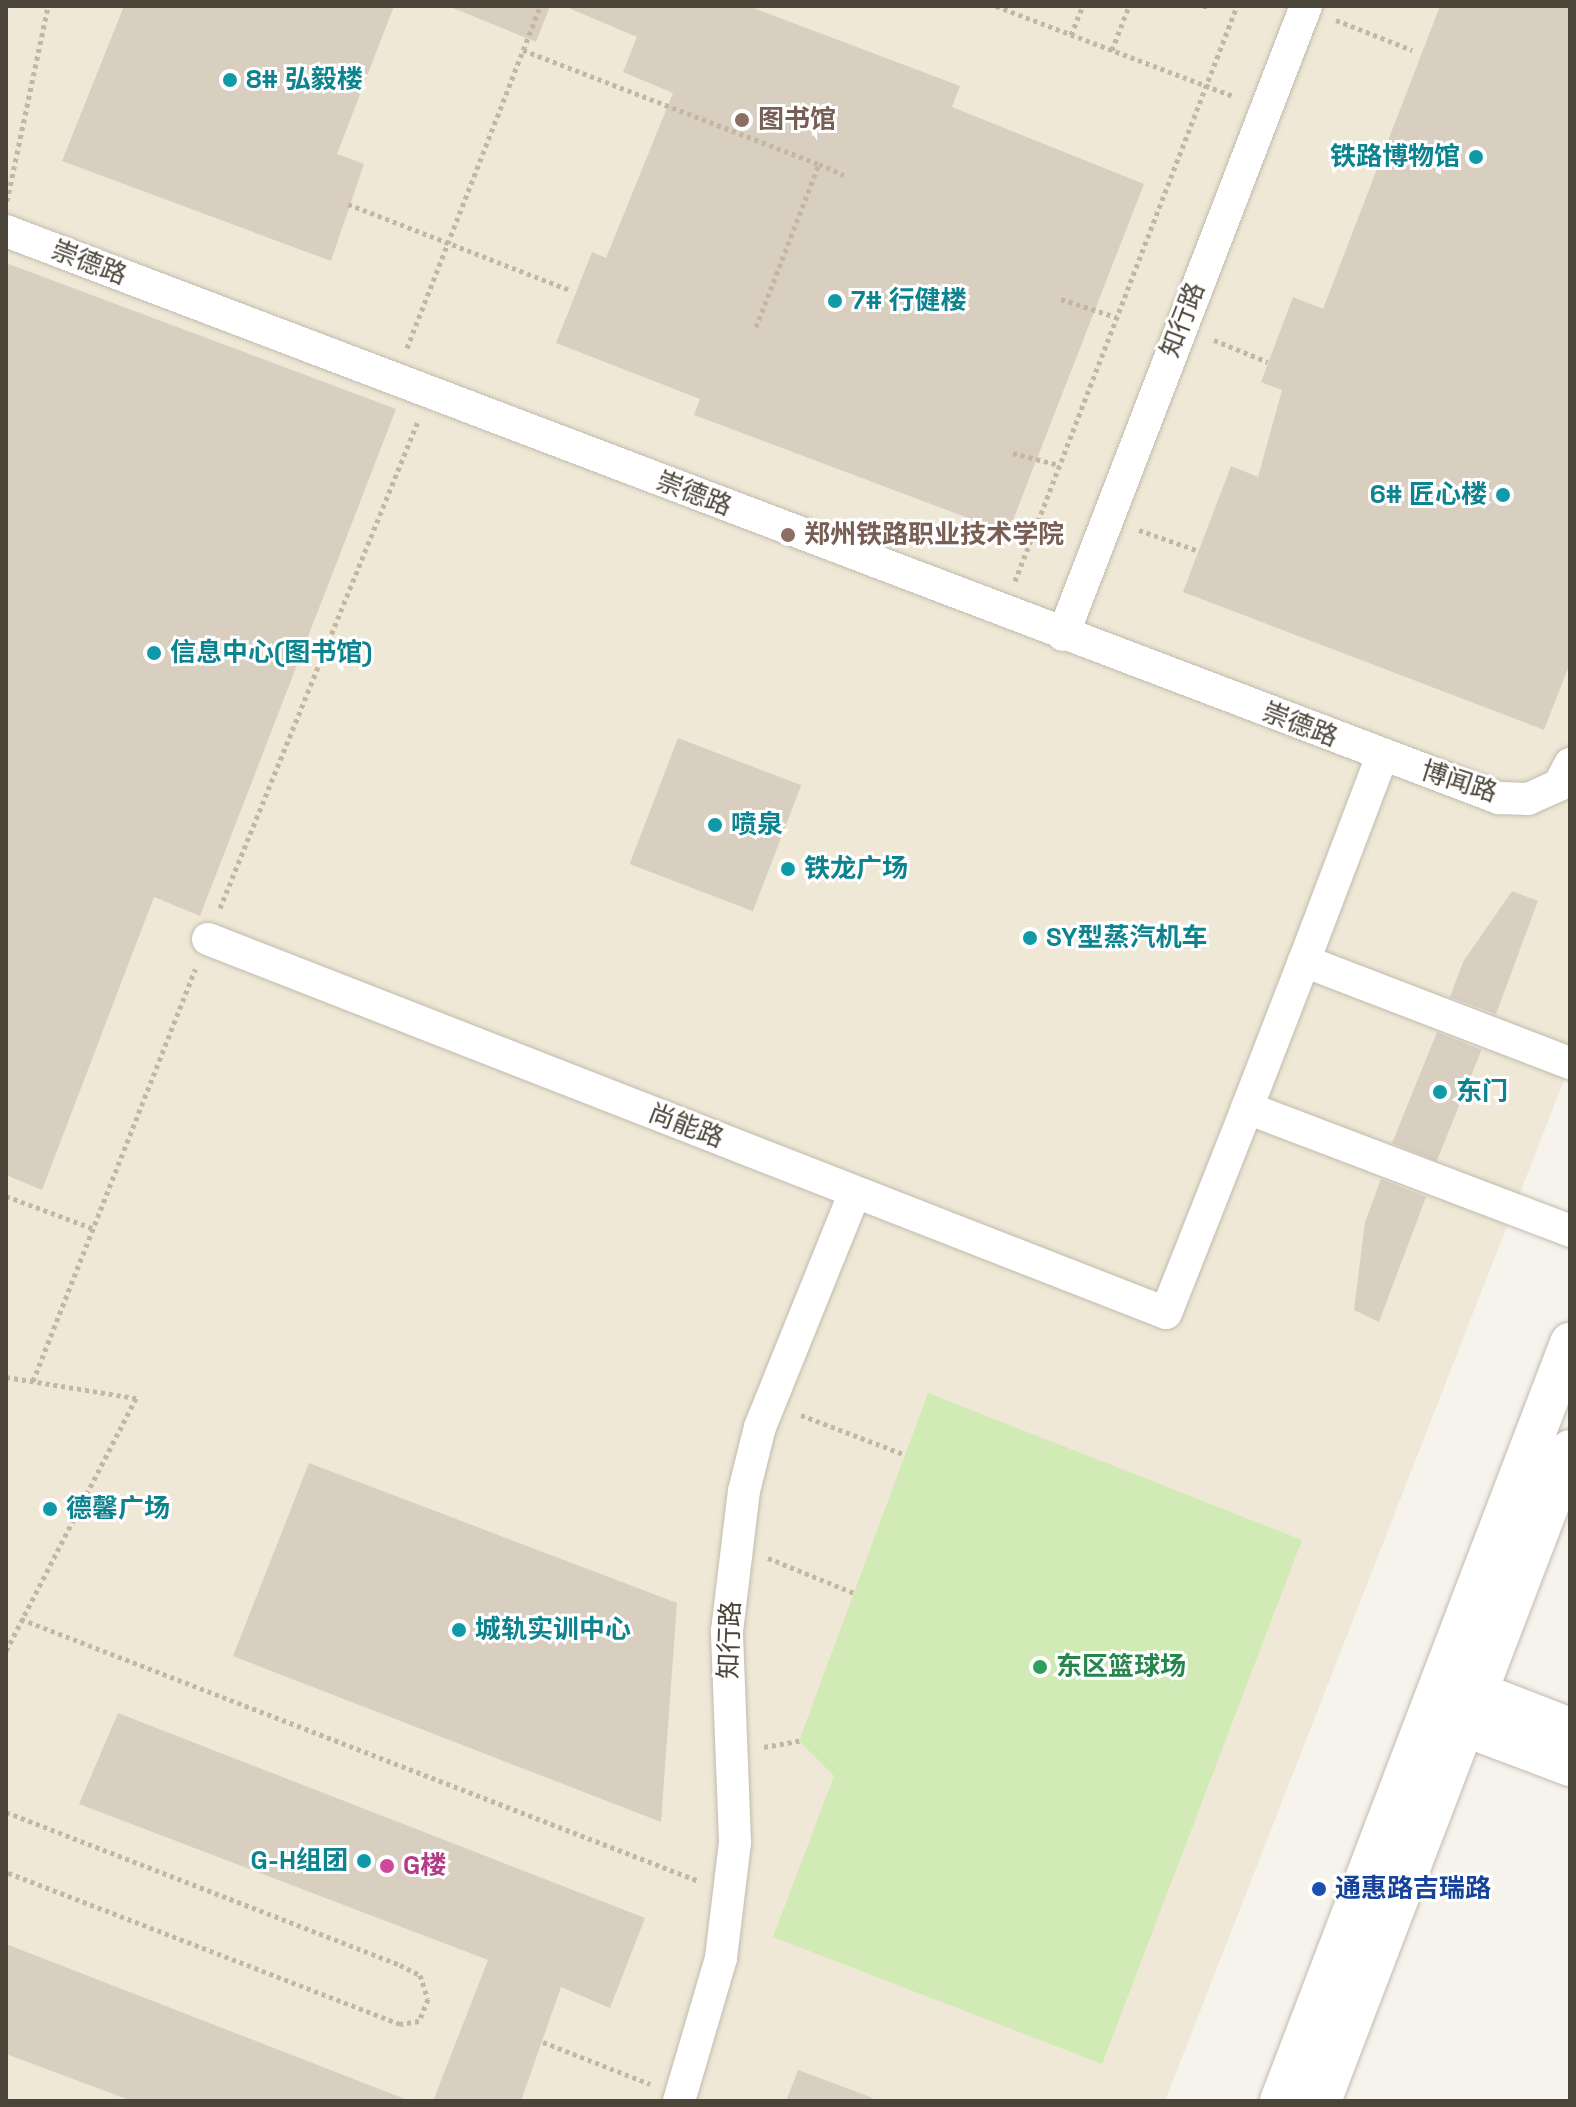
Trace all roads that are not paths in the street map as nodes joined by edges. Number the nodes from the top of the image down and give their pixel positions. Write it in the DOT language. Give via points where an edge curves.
graph roads {
  1 [pos="1306,7"];
  2 [pos="6,231"];
  3 [pos="1063,635"];
  4 [pos="1382,756"];
  5 [pos="1570,764"];
  6 [pos="208,939"];
  7 [pos="1304,961"];
  8 [pos="1570,1063"];
  9 [pos="1247,1108"];
  10 [pos="855,1192"];
  11 [pos="1570,1231"];
  12 [pos="1570,1343"];
  13 [pos="1570,1450"];
  14 [pos="1453,1702"];
  15 [pos="1570,1728"];
  16 [pos="1570,1766"];
  17 [pos="680,2098"];
  18 [pos="1280,2101"];
  19 [pos="1321,2101"];
  1 -- 3 [label="street, 知行路"];
  2 -- 3 [label="street, 崇德路"];
  3 -- 4 [label="street, 崇德路"];
  4 -- 5 [label="street, 博闻路" via="1499,798 1528,799 1559,785"];
  4 -- 7 [label="street"];
  6 -- 10 [label="street, 尚能路"];
  7 -- 8 [label="street"];
  7 -- 9 [label="street"];
  9 -- 10 [label="street, 尚能路" via="1166,1313"];
  9 -- 11 [label="street"];
  10 -- 17 [label="street, 知行路" via="770,1403 744,1491 727,1631 735,1842 721,1958"];
  12 -- 14 [label="street"];
  13 -- 14 [label="street"];
  14 -- 15 [label="street"];
  14 -- 16 [label="street"];
  14 -- 18 [label="street"];
  14 -- 19 [label="street"];
}
